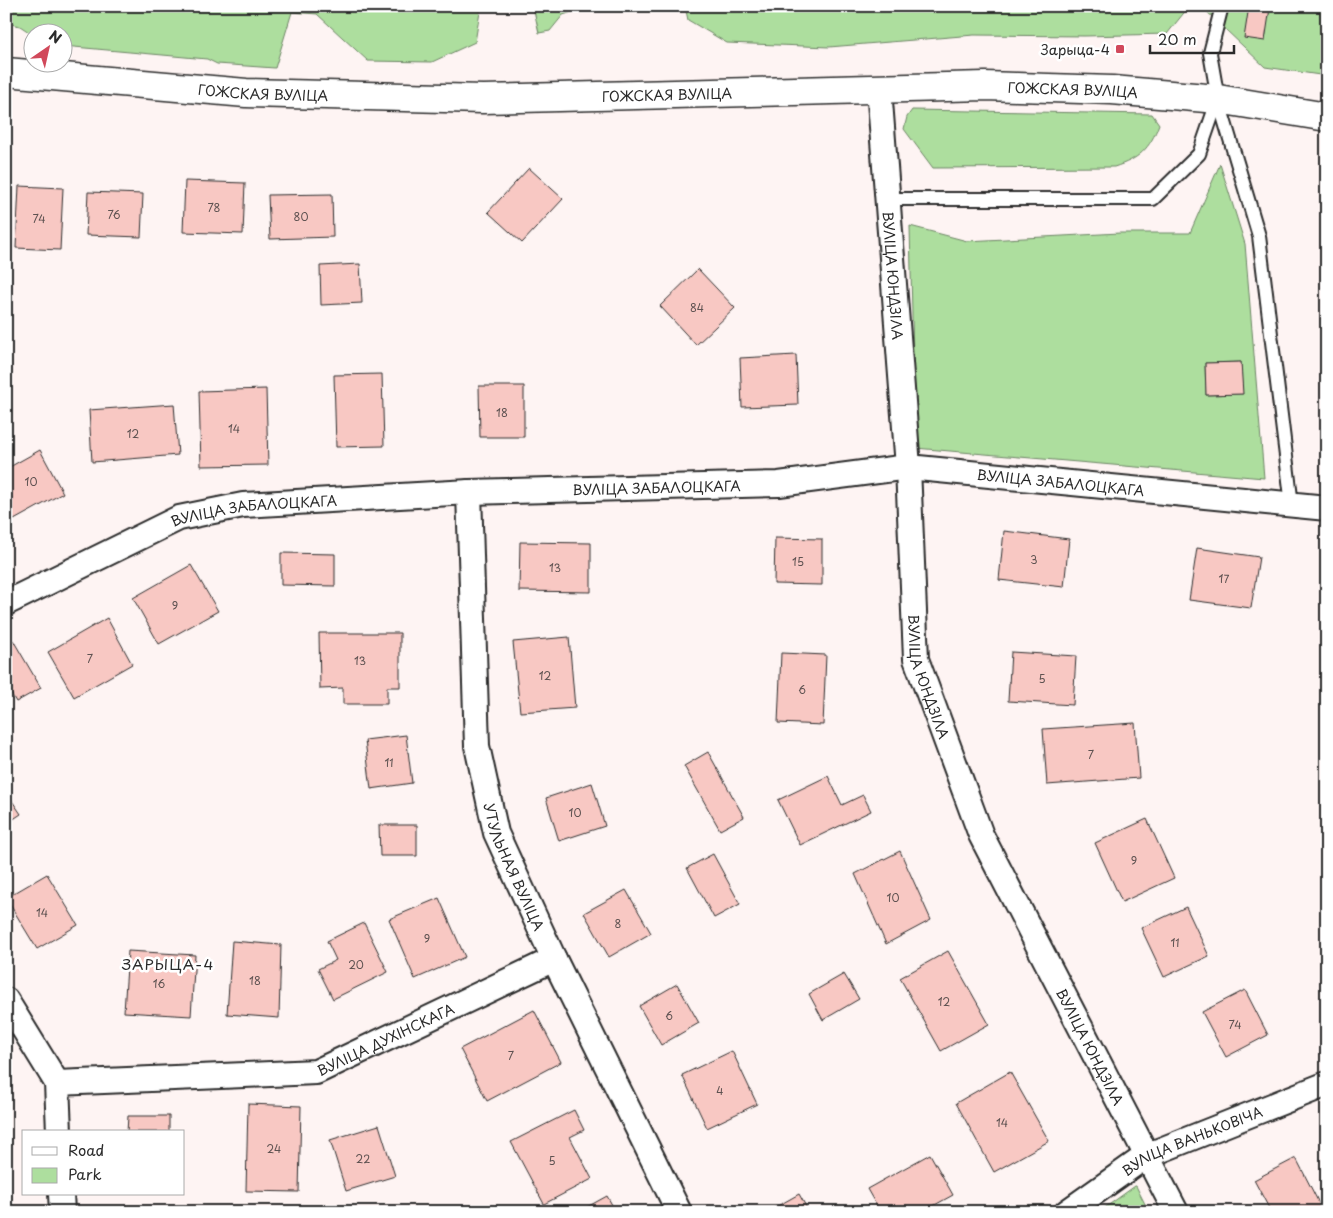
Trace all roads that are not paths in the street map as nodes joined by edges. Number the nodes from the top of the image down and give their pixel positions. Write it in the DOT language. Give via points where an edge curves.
graph roads {
  1 [pos="1222,6"];
  2 [pos="6,72"];
  3 [pos="879,88"];
  4 [pos="1218,100"];
  5 [pos="1327,117"];
  6 [pos="888,199"];
  7 [pos="908,467"];
  8 [pos="469,492"];
  9 [pos="1292,504"];
  10 [pos="1327,508"];
  11 [pos="6,603"];
  12 [pos="554,959"];
  13 [pos="6,1000"];
  14 [pos="57,1082"];
  15 [pos="1327,1084"];
  16 [pos="59,1130"];
  17 [pos="1146,1156"];
  18 [pos="61,1196"];
  19 [pos="62,1212"];
  20 [pos="679,1212"];
  21 [pos="1067,1212"];
  22 [pos="1176,1212"];
  1 -- 4 [label="lane" via="1210,53"];
  2 -- 3 [label="street, ГОЖСКАЯ ВУЛІЦА" via="246,93 483,99"];
  3 -- 4 [label="street, ГОЖСКАЯ ВУЛІЦА" via="985,86 1112,90"];
  3 -- 6 [label="street, ВУЛІЦА ЮНДЗІЛА"];
  4 -- 5 [label="street, ГОЖСКАЯ ВУЛІЦА"];
  4 -- 6 [label="lane" via="1199,154 1153,199"];
  4 -- 9 [label="lane" via="1259,236"];
  6 -- 7 [label="street, ВУЛІЦА ЮНДЗІЛА"];
  7 -- 8 [label="street, ВУЛІЦА ЗАБАЛОЦКАГА" via="778,484"];
  7 -- 9 [label="street, ВУЛІЦА ЗАБАЛОЦКАГА"];
  7 -- 17 [label="street, ВУЛІЦА ЮНДЗІЛА" via="916,659 982,835"];
  8 -- 11 [label="street, ВУЛІЦА ЗАБАЛОЦКАГА" via="244,505 179,518"];
  8 -- 12 [label="street, УТУЛЬНАЯ ВУЛІЦА" via="477,746 496,833"];
  9 -- 10 [label="street, ВУЛІЦА ЗАБАЛОЦКАГА"];
  12 -- 14 [label="street, ВУЛІЦА ДУХІНСКАГА" via="316,1072"];
  12 -- 20 [label="street, УТУЛЬНАЯ ВУЛІЦА"];
  13 -- 14 [label="street"];
  14 -- 16 [label="street"];
  15 -- 17 [label="street, ВУЛІЦА ВАНЬКОВІЧА"];
  17 -- 21 [label="street, ВУЛІЦА ВАНЬКОВІЧА"];
  17 -- 22 [label="street, ВУЛІЦА ЮНДЗІЛА"];
  18 -- 19 [label="street"];
}
